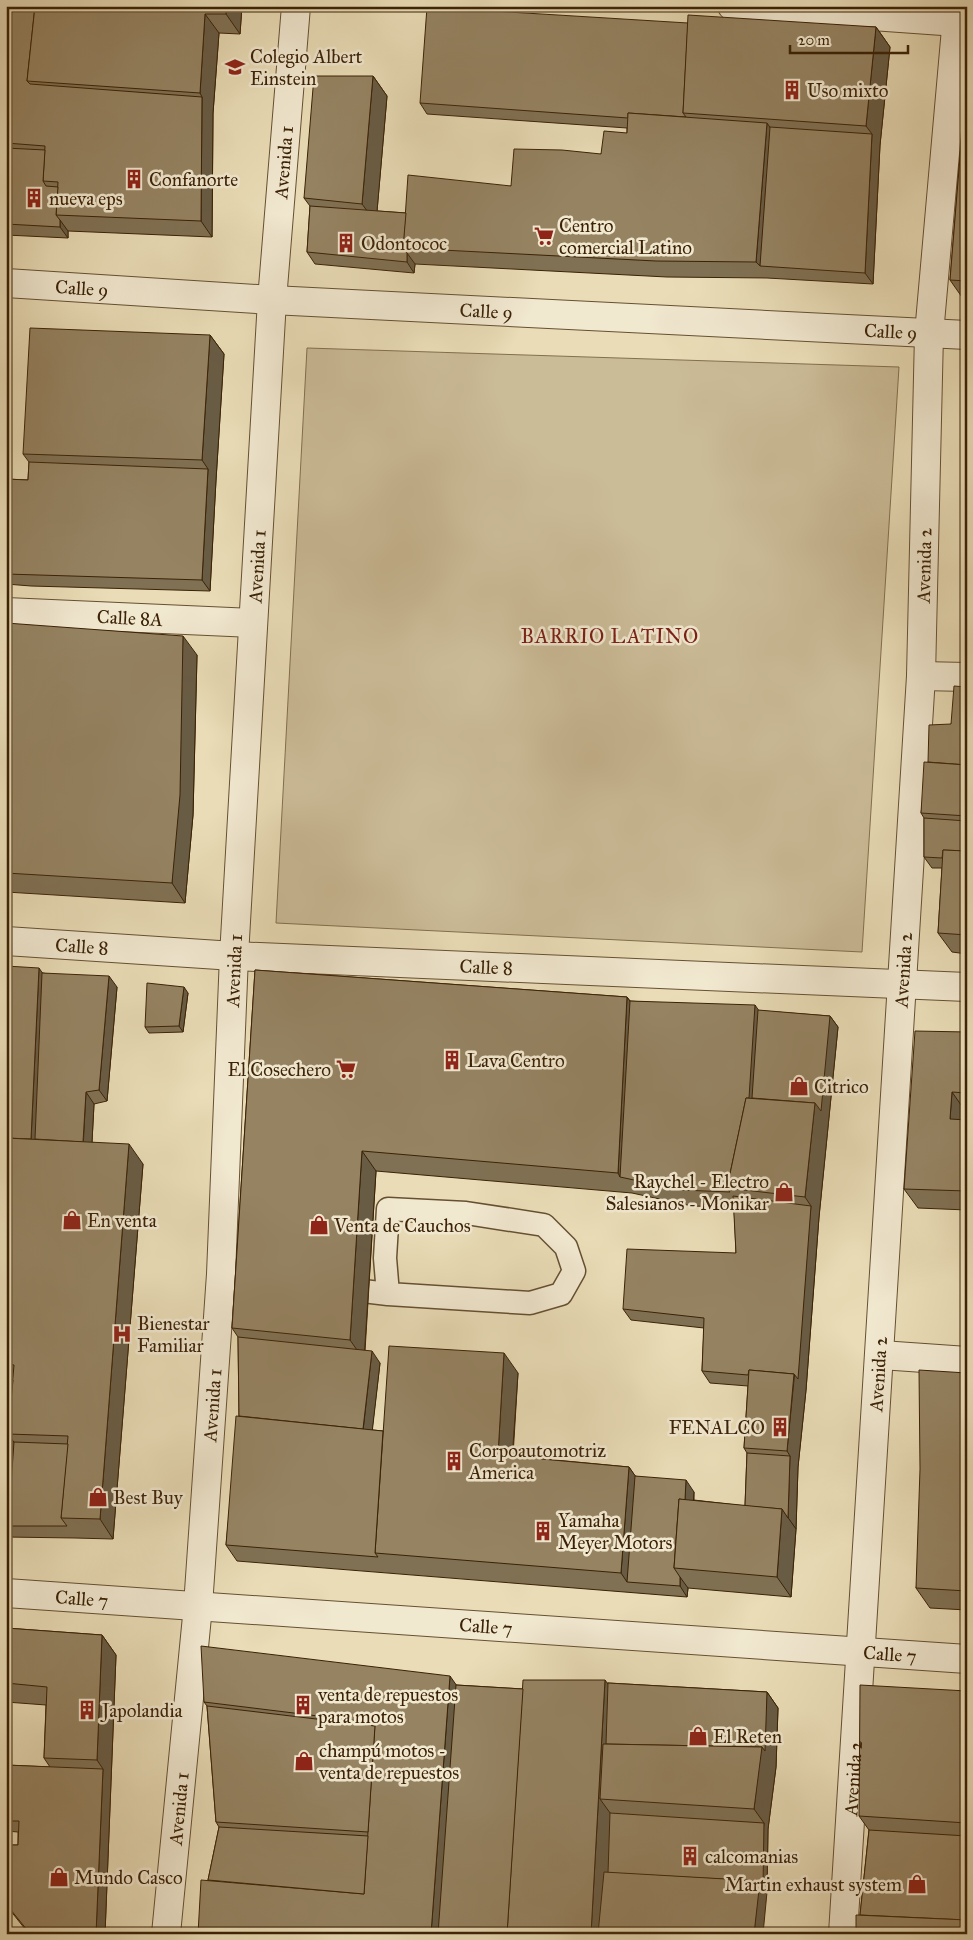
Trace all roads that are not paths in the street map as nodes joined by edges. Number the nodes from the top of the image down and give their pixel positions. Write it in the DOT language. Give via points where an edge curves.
graph roads {
  1 [pos="296,6"];
  2 [pos="732,6"];
  3 [pos="958,14"];
  4 [pos="6,283"];
  5 [pos="272,300"];
  6 [pos="929,334"];
  7 [pos="967,335"];
  8 [pos="6,612"];
  9 [pos="253,622"];
  10 [pos="921,676"];
  11 [pos="967,677"];
  12 [pos="6,942"];
  13 [pos="234,956"];
  14 [pos="902,985"];
  15 [pos="967,987"];
  16 [pos="318,1286"];
  17 [pos="388,1294"];
  18 [pos="881,1355"];
  19 [pos="967,1361"];
  20 [pos="6,1593"];
  21 [pos="198,1606"];
  22 [pos="862,1652"];
  23 [pos="967,1659"];
  24 [pos="166,1934"];
  25 [pos="843,1934"];
  1 -- 5 [label="street, Avenida 1"];
  2 -- 3 [label="street"];
  3 -- 6 [label="street, Avenida 2"];
  4 -- 5 [label="street, Calle 9"];
  5 -- 6 [label="street, Calle 9"];
  5 -- 9 [label="street, Avenida 1"];
  6 -- 7 [label="street, Calle 9"];
  6 -- 10 [label="street, Avenida 2"];
  8 -- 9 [label="street, Calle 8A"];
  9 -- 13 [label="street, Avenida 1"];
  10 -- 11 [label="street"];
  10 -- 14 [label="street, Avenida 2"];
  12 -- 13 [label="street, Calle 8"];
  13 -- 14 [label="street, Calle 8"];
  13 -- 21 [label="street, Avenida 1" via="230,1275"];
  14 -- 15 [label="street, Calle 8"];
  14 -- 18 [label="street, Avenida 2"];
  16 -- 17 [label="lane"];
  17 -- 17 [label="lane" via="530,1303 560,1294 574,1271 566,1247 544,1225 466,1213 388,1209 385,1258"];
  18 -- 19 [label="street"];
  18 -- 22 [label="street, Avenida 2"];
  20 -- 21 [label="street, Calle 7"];
  21 -- 22 [label="street, Calle 7"];
  21 -- 24 [label="street, Avenida 1"];
  22 -- 23 [label="street, Calle 7"];
  22 -- 25 [label="street, Avenida 2"];
}
